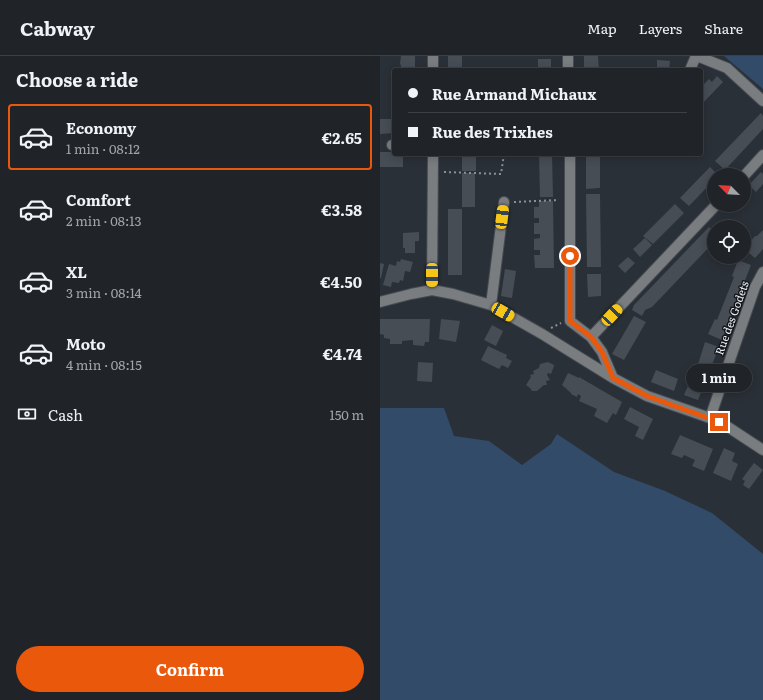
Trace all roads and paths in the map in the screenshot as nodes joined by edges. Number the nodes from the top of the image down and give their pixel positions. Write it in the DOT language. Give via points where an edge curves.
graph roads {
  1 [pos="432,56"];
  2 [pos="568,56"];
  3 [pos="697,56"];
  4 [pos="432,68"];
  5 [pos="568,68"];
  6 [pos="691,68"];
  7 [pos="763,100"];
  8 [pos="433,156"];
  9 [pos="504,156"];
  10 [pos="570,156"];
  11 [pos="763,156"];
  12 [pos="751,169"];
  13 [pos="433,172"];
  14 [pos="570,199"];
  15 [pos="504,202"];
  16 [pos="709,212"];
  17 [pos="763,272"];
  18 [pos="432,290"];
  19 [pos="380,302"];
  20 [pos="491,305"];
  21 [pos="570,321"];
  22 [pos="542,334"];
  23 [pos="591,337"];
  24 [pos="613,378"];
  25 [pos="710,418"];
  26 [pos="763,450"];
  1 -- 4 [label="street"];
  2 -- 5 [label="street"];
  3 -- 6 [label="street"];
  3 -- 7 [label="street" via="727,68"];
  8 -- 13 [label="street"];
  9 -- 13 [label="path" via="501,174"];
  10 -- 14 [label="street"];
  11 -- 12 [label="street"];
  13 -- 18 [label="street"];
  14 -- 15 [label="path"];
  14 -- 21 [label="street"];
  15 -- 20 [label="street"];
  16 -- 23 [label="street"];
  17 -- 25 [label="street, Rue des Godets" via="755,287"];
  18 -- 19 [label="street"];
  18 -- 20 [label="street"];
  20 -- 22 [label="street"];
  21 -- 22 [label="path" via="559,323"];
  21 -- 23 [label="street"];
  22 -- 24 [label="street"];
  23 -- 24 [label="street" via="602,352"];
  24 -- 25 [label="street" via="647,396"];
  25 -- 26 [label="street"];
}
